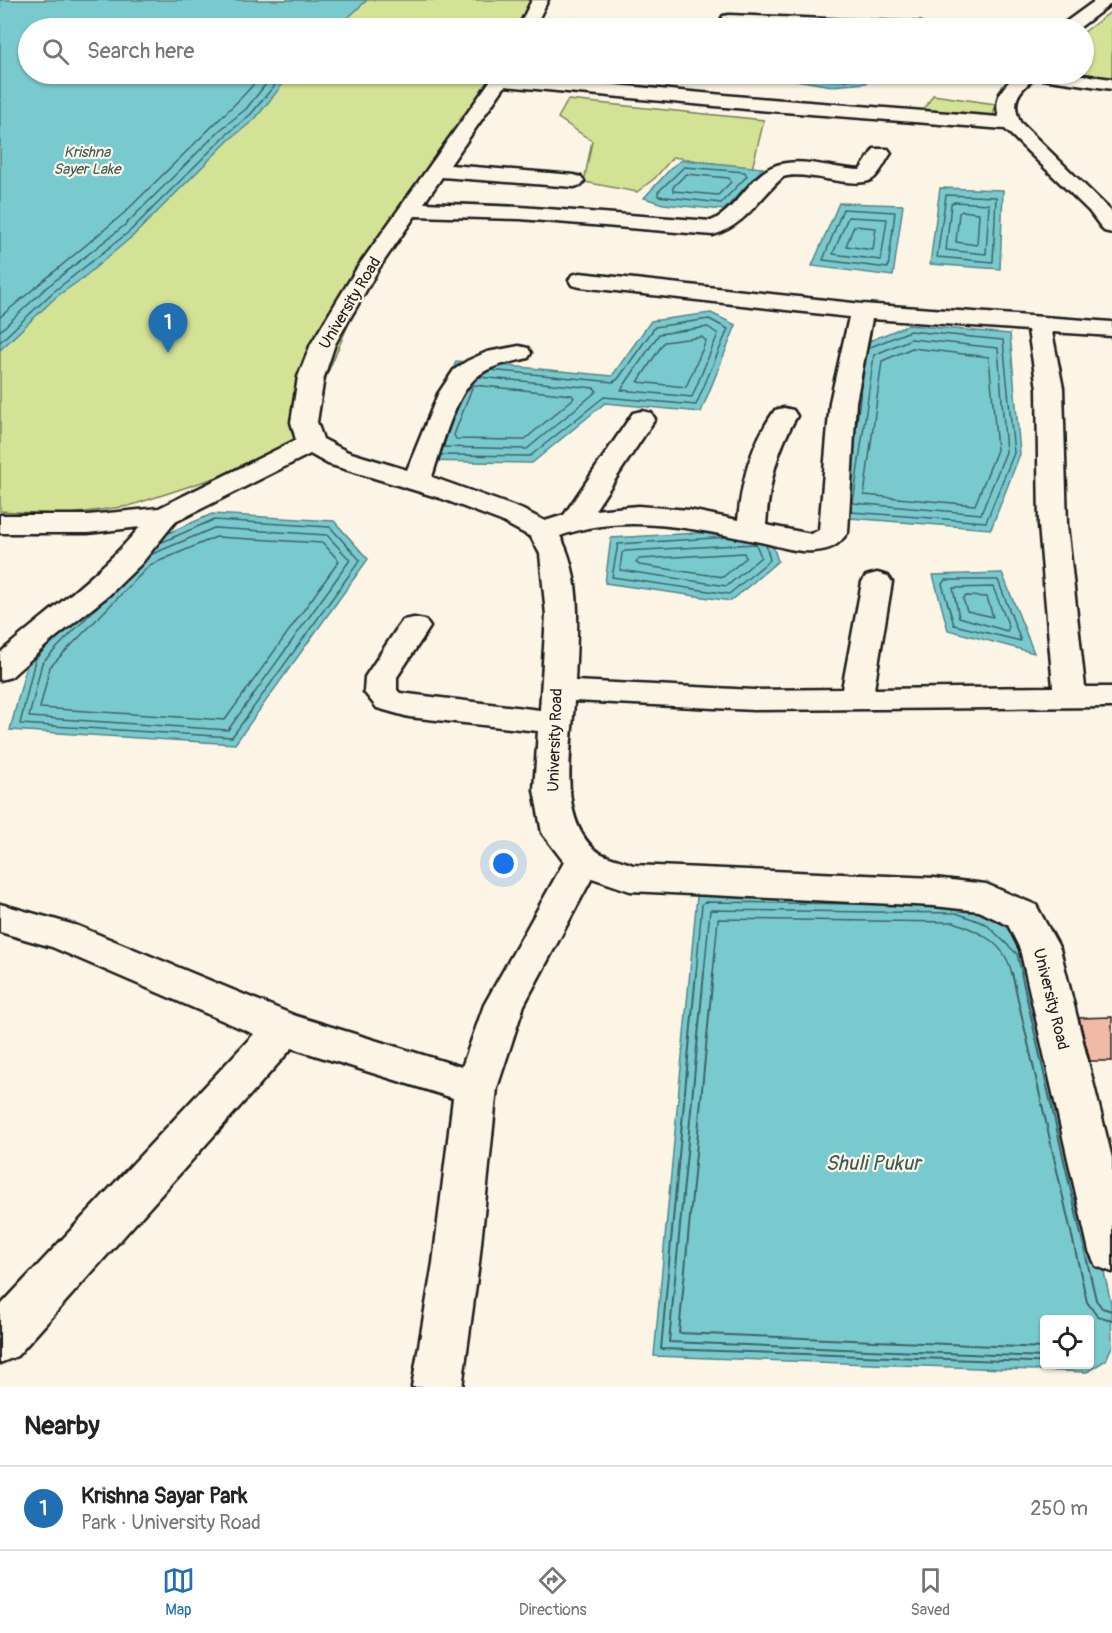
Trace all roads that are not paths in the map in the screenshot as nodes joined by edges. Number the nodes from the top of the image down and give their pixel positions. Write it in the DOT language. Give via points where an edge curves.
graph roads {
  1 [pos="540,0"];
  2 [pos="1106,0"];
  3 [pos="531,18"];
  4 [pos="1082,18"];
  5 [pos="1094,82"];
  6 [pos="497,84"];
  7 [pos="568,84"];
  8 [pos="1015,84"];
  9 [pos="1112,84"];
  10 [pos="1011,124"];
  11 [pos="881,153"];
  12 [pos="437,170"];
  13 [pos="574,181"];
  14 [pos="1081,192"];
  15 [pos="1112,197"];
  16 [pos="411,209"];
  17 [pos="1112,226"];
  18 [pos="580,280"];
  19 [pos="862,311"];
  20 [pos="1040,324"];
  21 [pos="1112,329"];
  22 [pos="519,352"];
  23 [pos="784,416"];
  24 [pos="642,419"];
  25 [pos="311,443"];
  26 [pos="416,482"];
  27 [pos="165,516"];
  28 [pos="574,521"];
  29 [pos="0,524"];
  30 [pos="751,530"];
  31 [pos="543,532"];
  32 [pos="877,582"];
  33 [pos="414,627"];
  34 [pos="0,670"];
  35 [pos="1112,697"];
  36 [pos="1070,698"];
  37 [pos="856,700"];
  38 [pos="556,706"];
  39 [pos="583,860"];
  40 [pos="0,918"];
  41 [pos="284,1029"];
  42 [pos="476,1088"];
  43 [pos="1112,1251"];
  44 [pos="0,1340"];
  45 [pos="437,1387"];
  1 -- 3 [label="street"];
  2 -- 4 [label="street"];
  5 -- 9 [label="street"];
  6 -- 12 [label="street, University Road"];
  7 -- 10 [label="street"];
  8 -- 10 [label="street" via="1006,97"];
  10 -- 14 [label="street"];
  11 -- 16 [label="street" via="862,176 777,172 733,219 713,228"];
  12 -- 13 [label="street"];
  12 -- 16 [label="street, University Road"];
  14 -- 15 [label="street"];
  14 -- 17 [label="street"];
  16 -- 25 [label="street, University Road" via="368,268 323,344 311,377 304,422"];
  18 -- 19 [label="street"];
  19 -- 20 [label="street"];
  19 -- 30 [label="street" via="843,402 833,532 825,541 811,543"];
  20 -- 21 [label="street"];
  20 -- 36 [label="street" via="1050,388 1053,525"];
  22 -- 26 [label="street" via="478,364 461,376"];
  23 -- 30 [label="street" via="771,435 755,480"];
  24 -- 28 [label="street"];
  25 -- 26 [label="street" via="338,458"];
  25 -- 27 [label="street"];
  26 -- 31 [label="street" via="511,515"];
  27 -- 29 [label="street" via="88,524"];
  27 -- 34 [label="street" via="98,589"];
  28 -- 30 [label="street" via="638,515"];
  28 -- 31 [label="street"];
  31 -- 38 [label="street, University Road" via="555,554 562,615"];
  32 -- 37 [label="street"];
  33 -- 38 [label="street" via="381,677 380,692 389,701 409,706"];
  35 -- 36 [label="street"];
  36 -- 37 [label="street"];
  37 -- 38 [label="street"];
  38 -- 39 [label="street, University Road" via="552,790 560,834"];
  39 -- 42 [label="street" via="504,1005"];
  39 -- 43 [label="street, University Road" via="630,878 934,892 986,898 1022,915 1040,948"];
  40 -- 41 [label="street" via="64,936"];
  41 -- 42 [label="street"];
  41 -- 44 [label="street"];
  42 -- 45 [label="street"];
}
